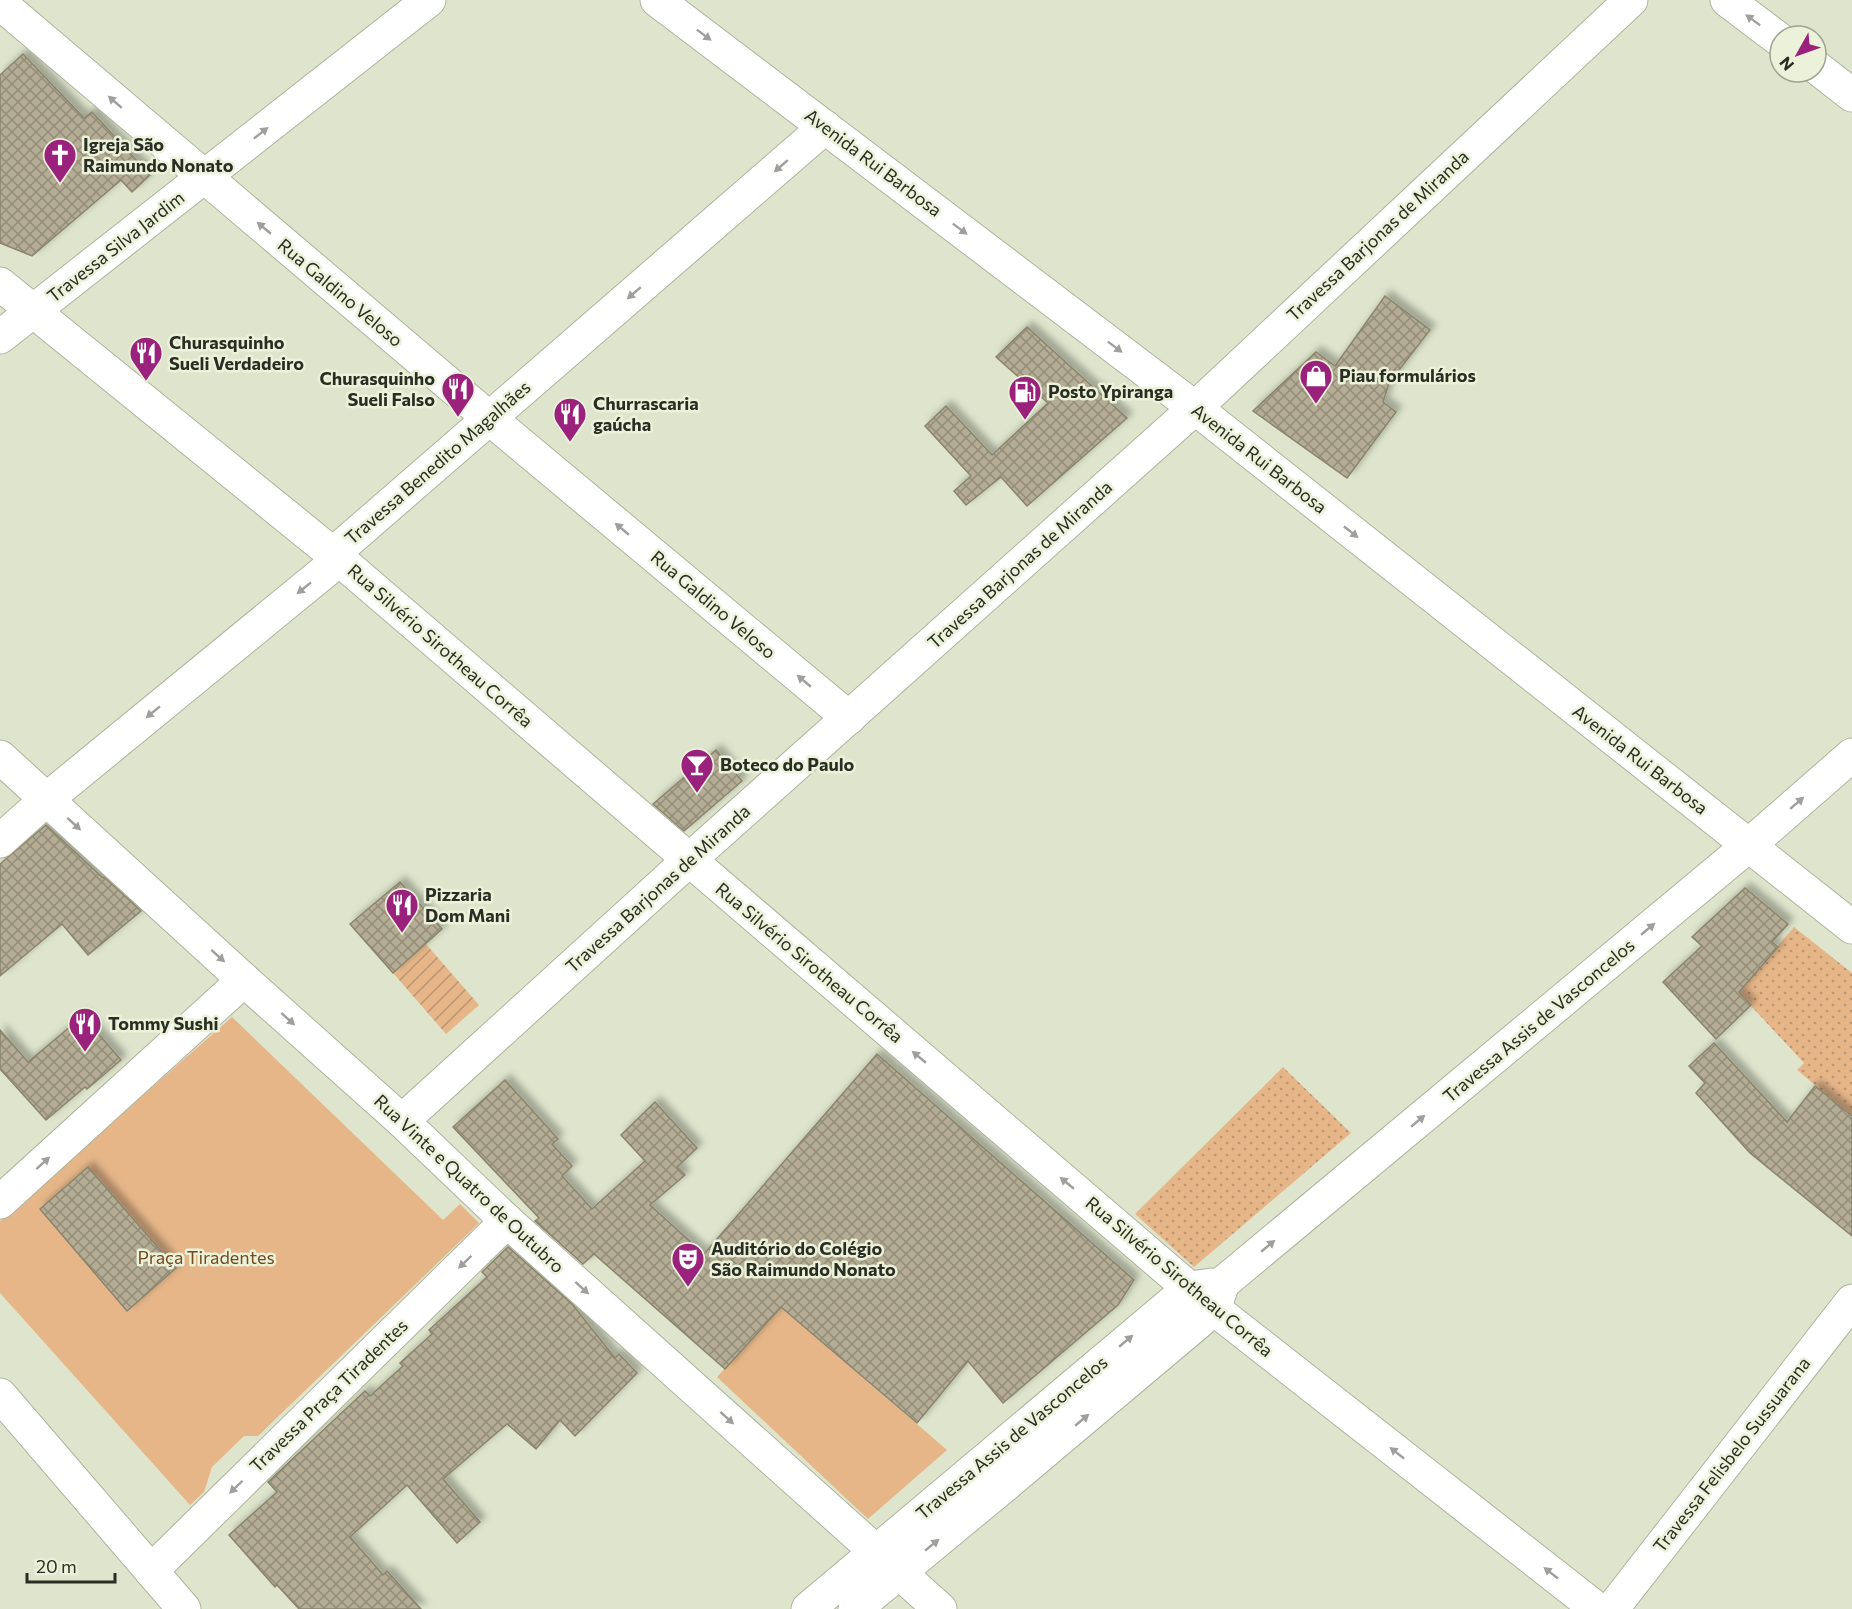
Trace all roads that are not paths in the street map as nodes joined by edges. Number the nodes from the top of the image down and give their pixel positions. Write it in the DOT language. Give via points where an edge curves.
graph roads {
  1 [pos="429,0"];
  2 [pos="657,0"];
  3 [pos="1631,0"];
  4 [pos="1727,0"];
  5 [pos="0,3"];
  6 [pos="1768,31"];
  7 [pos="1828,77"];
  8 [pos="1852,95"];
  9 [pos="825,128"];
  10 [pos="204,178"];
  11 [pos="0,284"];
  12 [pos="33,311"];
  13 [pos="0,337"];
  14 [pos="1195,408"];
  15 [pos="489,418"];
  16 [pos="333,554"];
  17 [pos="849,718"];
  18 [pos="1852,755"];
  19 [pos="0,757"];
  20 [pos="47,799"];
  21 [pos="0,841"];
  22 [pos="1748,846"];
  23 [pos="689,860"];
  24 [pos="1852,927"];
  25 [pos="244,980"];
  26 [pos="402,1121"];
  27 [pos="0,1202"];
  28 [pos="507,1221"];
  29 [pos="1190,1288"];
  30 [pos="1218,1296"];
  31 [pos="1852,1301"];
  32 [pos="0,1395"];
  33 [pos="888,1561"];
  34 [pos="151,1571"];
  35 [pos="184,1609"];
  36 [pos="808,1609"];
  37 [pos="855,1609"];
  38 [pos="940,1609"];
  39 [pos="1597,1609"];
  40 [pos="1612,1609"];
  10 -- 1 [label="street, Travessa Silva Jardim, one-way"];
  2 -- 9 [label="street, Avenida Rui Barbosa, one-way"];
  3 -- 14 [label="street, Travessa Barjonas de Miranda"];
  6 -- 4 [label="street, one-way"];
  10 -- 5 [label="street, Rua Galdino Veloso, one-way"];
  7 -- 8 [label="street"];
  9 -- 14 [label="street, Avenida Rui Barbosa, one-way"];
  9 -- 15 [label="street, Travessa Benedito Magalhães, one-way"];
  10 -- 12 [label="street, Travessa Silva Jardim"];
  15 -- 10 [label="street, Rua Galdino Veloso, one-way"];
  11 -- 12 [label="street, Rua Silvério Sirotheau Corrêa"];
  12 -- 13 [label="street, Travessa Silva Jardim"];
  12 -- 16 [label="street, Rua Silvério Sirotheau Corrêa"];
  14 -- 17 [label="street, Travessa Barjonas de Miranda"];
  14 -- 22 [label="street, Avenida Rui Barbosa, one-way"];
  15 -- 16 [label="street, Travessa Benedito Magalhães"];
  17 -- 15 [label="street, Rua Galdino Veloso, one-way"];
  16 -- 20 [label="street, Travessa Benedito Magalhães, one-way" via="335,563"];
  16 -- 23 [label="street, Rua Silvério Sirotheau Corrêa"];
  17 -- 23 [label="street, Travessa Barjonas de Miranda"];
  22 -- 18 [label="street, Travessa Assis de Vasconcelos, one-way"];
  19 -- 20 [label="street, Rua Vinte e Quatro de Outubro"];
  20 -- 21 [label="street, Travessa Benedito Magalhães"];
  20 -- 25 [label="street, Rua Vinte e Quatro de Outubro, one-way"];
  22 -- 24 [label="street, Avenida Rui Barbosa"];
  30 -- 22 [label="street, Travessa Assis de Vasconcelos, one-way"];
  23 -- 26 [label="street, Travessa Barjonas de Miranda"];
  29 -- 23 [label="street, Rua Silvério Sirotheau Corrêa, one-way"];
  25 -- 26 [label="street, Rua Vinte e Quatro de Outubro, one-way"];
  27 -- 25 [label="street, one-way"];
  26 -- 28 [label="street, Rua Vinte e Quatro de Outubro"];
  28 -- 33 [label="street, Rua Vinte e Quatro de Outubro, one-way"];
  28 -- 34 [label="street, Travessa Praça Tiradentes, one-way"];
  29 -- 30 [label="street"];
  33 -- 29 [label="street, Travessa Assis de Vasconcelos, one-way"];
  33 -- 30 [label="street, Travessa Assis de Vasconcelos, one-way" via="1005,1485"];
  39 -- 30 [label="street, Rua Silvério Sirotheau Corrêa, one-way"];
  31 -- 40 [label="street, Travessa Felisbelo Sussuarana"];
  32 -- 34 [label="street"];
  33 -- 36 [label="street, Travessa Assis de Vasconcelos"];
  33 -- 37 [label="street, Travessa Assis de Vasconcelos"];
  33 -- 38 [label="street, Rua Vinte e Quatro de Outubro"];
  34 -- 35 [label="street"];
}
